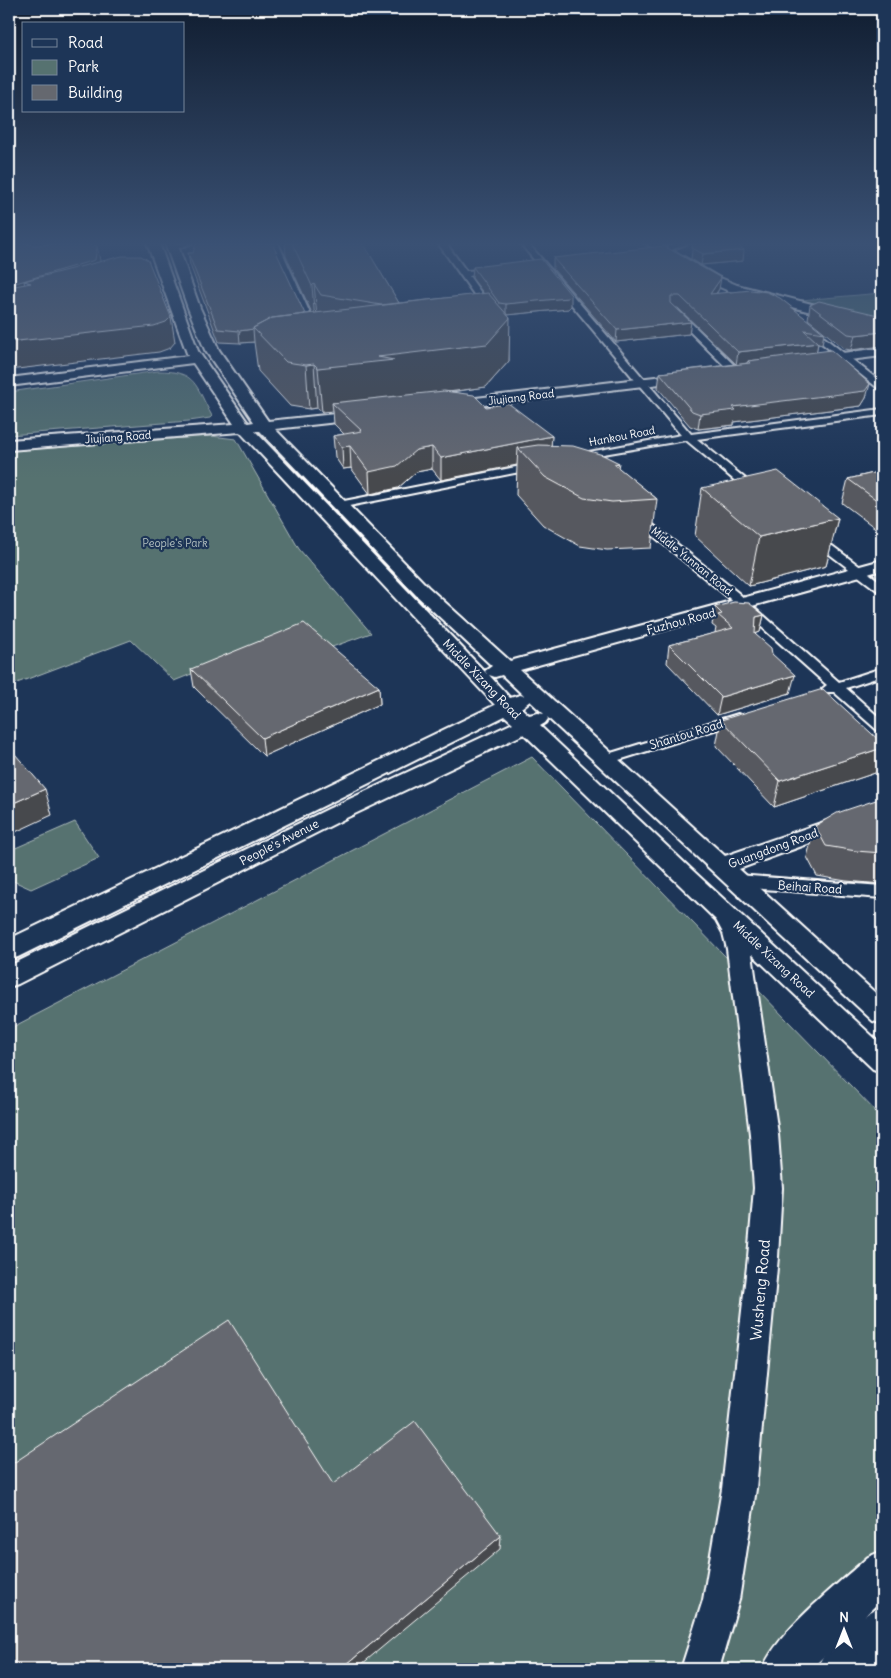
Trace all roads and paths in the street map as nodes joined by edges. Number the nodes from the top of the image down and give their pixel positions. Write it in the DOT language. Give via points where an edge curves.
graph roads {
  1 [pos="181,321"];
  2 [pos="200,321"];
  3 [pos="310,321"];
  4 [pos="591,321"];
  5 [pos="684,321"];
  6 [pos="863,321"];
  7 [pos="803,323"];
  8 [pos="882,326"];
  9 [pos="313,329"];
  10 [pos="882,352"];
  11 [pos="844,357"];
  12 [pos="196,359"];
  13 [pos="798,363"];
  14 [pos="753,368"];
  15 [pos="735,371"];
  16 [pos="717,373"];
  17 [pos="698,375"];
  18 [pos="9,382"];
  19 [pos="643,382"];
  20 [pos="882,387"];
  21 [pos="496,400"];
  22 [pos="439,407"];
  23 [pos="510,412"];
  24 [pos="882,412"];
  25 [pos="381,414"];
  26 [pos="264,426"];
  27 [pos="244,428"];
  28 [pos="688,436"];
  29 [pos="9,445"];
  30 [pos="568,463"];
  31 [pos="545,464"];
  32 [pos="761,497"];
  33 [pos="339,505"];
  34 [pos="630,512"];
  35 [pos="806,532"];
  36 [pos="882,565"];
  37 [pos="859,571"];
  38 [pos="882,588"];
  39 [pos="744,604"];
  40 [pos="506,668"];
  41 [pos="882,672"];
  42 [pos="480,675"];
  43 [pos="836,687"];
  44 [pos="817,693"];
  45 [pos="535,695"];
  46 [pos="508,707"];
  47 [pos="552,713"];
  48 [pos="752,713"];
  49 [pos="526,724"];
  50 [pos="882,727"];
  51 [pos="604,760"];
  52 [pos="882,809"];
  53 [pos="720,867"];
  54 [pos="882,892"];
  55 [pos="730,896"];
  56 [pos="9,950"];
  57 [pos="9,977"];
  58 [pos="882,1014"];
  59 [pos="882,1061"];
  60 [pos="882,1571"];
  61 [pos="882,1629"];
  62 [pos="700,1669"];
  63 [pos="784,1669"];
  64 [pos="840,1669"];
  1 -- 12 [label="main road, Middle Xizang Road"];
  2 -- 26 [label="main road, Middle Xizang Road" via="212,350"];
  3 -- 9 [label="street"];
  4 -- 19 [label="street"];
  5 -- 15 [label="street"];
  6 -- 8 [label="main road"];
  7 -- 11 [label="street"];
  10 -- 11 [label="main road"];
  11 -- 13 [label="main road"];
  11 -- 20 [label="street"];
  12 -- 18 [label="main road"];
  12 -- 27 [label="main road, Middle Xizang Road"];
  14 -- 15 [label="main road"];
  15 -- 16 [label="main road"];
  17 -- 19 [label="main road, Jiujiang Road"];
  19 -- 21 [label="main road, Jiujiang Road"];
  19 -- 28 [label="street"];
  21 -- 22 [label="main road, Jiujiang Road"];
  21 -- 23 [label="street"];
  24 -- 28 [label="street, Hankou Road"];
  25 -- 26 [label="main road, Jiujiang Road"];
  26 -- 27 [label="main road, Jiujiang Road"];
  26 -- 33 [label="main road, Middle Xizang Road"];
  27 -- 29 [label="main road, Jiujiang Road"];
  27 -- 42 [label="main road, Middle Xizang Road"];
  28 -- 30 [label="street, Hankou Road"];
  28 -- 32 [label="street"];
  31 -- 33 [label="street"];
  33 -- 40 [label="main road, Middle Xizang Road" via="422,591"];
  34 -- 39 [label="street, Middle Yunnan Road"];
  35 -- 37 [label="street"];
  36 -- 37 [label="main road, Fuzhou Road"];
  37 -- 38 [label="street"];
  37 -- 39 [label="main road, Fuzhou Road"];
  39 -- 40 [label="main road, Fuzhou Road"];
  39 -- 43 [label="street, Middle Yunnan Road"];
  40 -- 42 [label="main road, Fuzhou Road"];
  40 -- 45 [label="main road, Middle Xizang Road"];
  41 -- 43 [label="street"];
  42 -- 46 [label="main road, Middle Xizang Road"];
  43 -- 44 [label="street"];
  43 -- 50 [label="street, Middle Yunnan Road"];
  45 -- 46 [label="main road, People's Avenue"];
  45 -- 47 [label="main road, Middle Xizang Road"];
  46 -- 49 [label="main road, Middle Xizang Road"];
  46 -- 56 [label="main road, People's Avenue"];
  47 -- 49 [label="main road, People's Avenue"];
  47 -- 51 [label="main road, Middle Xizang Road"];
  48 -- 51 [label="street, Shantou Road"];
  49 -- 55 [label="main road, Middle Xizang Road"];
  49 -- 57 [label="main road, People's Avenue" via="336,814"];
  51 -- 53 [label="main road, Middle Xizang Road"];
  52 -- 53 [label="main road, Guangdong Road"];
  53 -- 55 [label="main road, Middle Xizang Road"];
  54 -- 55 [label="street, Beihai Road"];
  55 -- 58 [label="main road, Middle Xizang Road"];
  55 -- 59 [label="main road, Middle Xizang Road"];
  55 -- 62 [label="main road, Wusheng Road" via="764,1134 768,1188 739,1489 721,1600"];
  60 -- 63 [label="main road" via="805,1644"];
  61 -- 64 [label="highway"];
}
